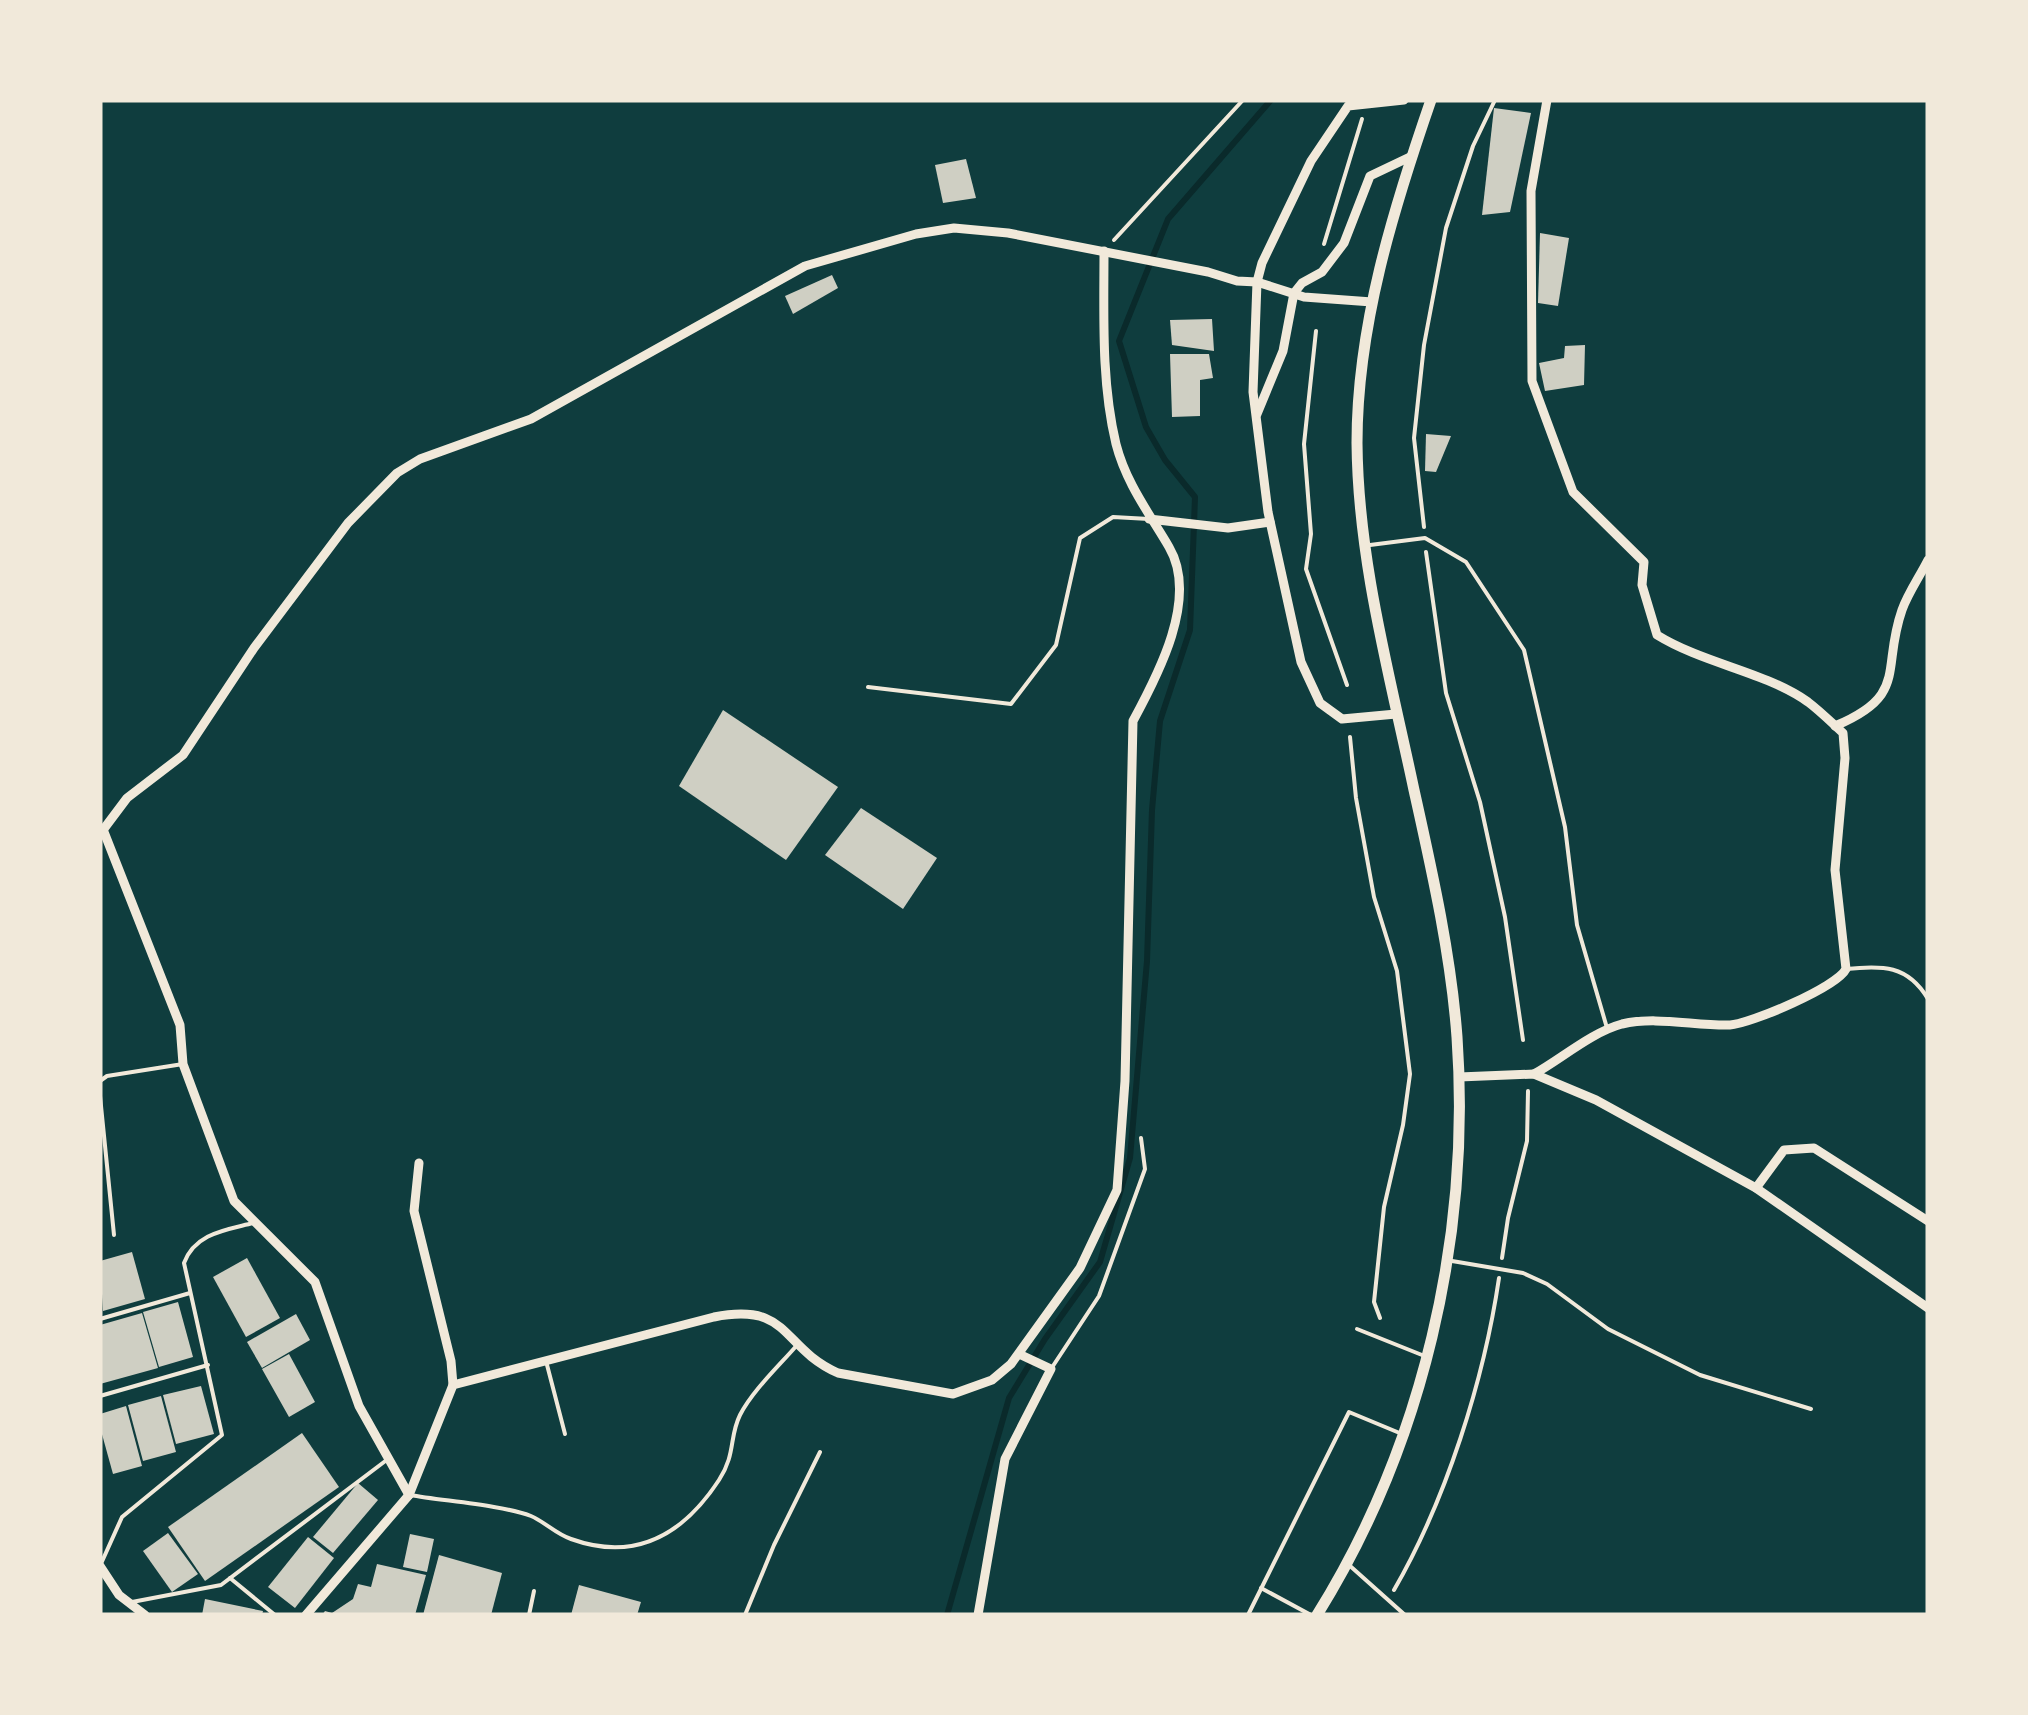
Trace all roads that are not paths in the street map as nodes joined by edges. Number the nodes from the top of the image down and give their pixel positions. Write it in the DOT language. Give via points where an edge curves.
graph roads {
  1 [pos="1404,100"];
  2 [pos="1431,100"];
  3 [pos="1546,100"];
  4 [pos="1412,156"];
  5 [pos="1104,252"];
  6 [pos="1257,282"];
  7 [pos="1294,294"];
  8 [pos="1372,302"];
  9 [pos="1256,416"];
  10 [pos="1150,519"];
  11 [pos="1270,522"];
  12 [pos="1365,545"];
  13 [pos="1928,560"];
  14 [pos="868,687"];
  15 [pos="1396,714"];
  16 [pos="1835,726"];
  17 [pos="102,833"];
  18 [pos="1846,969"];
  19 [pos="1928,999"];
  20 [pos="1603,1033"];
  21 [pos="183,1064"];
  22 [pos="1534,1074"];
  23 [pos="1459,1077"];
  24 [pos="100,1081"];
  25 [pos="100,1096"];
  26 [pos="1141,1138"];
  27 [pos="103,1163"];
  28 [pos="419,1163"];
  29 [pos="1756,1188"];
  30 [pos="1928,1221"];
  31 [pos="254,1223"];
  32 [pos="114,1235"];
  33 [pos="1447,1260"];
  34 [pos="190,1293"];
  35 [pos="1928,1308"];
  36 [pos="100,1319"];
  37 [pos="1357,1329"];
  38 [pos="798,1344"];
  39 [pos="1020,1354"];
  40 [pos="1426,1357"];
  41 [pos="546,1361"];
  42 [pos="208,1365"];
  43 [pos="1048,1367"];
  44 [pos="453,1385"];
  45 [pos="100,1396"];
  46 [pos="1811,1409"];
  47 [pos="565,1434"];
  48 [pos="1402,1434"];
  49 [pos="388,1459"];
  50 [pos="409,1494"];
  51 [pos="1346,1562"];
  52 [pos="100,1566"];
  53 [pos="230,1578"];
  54 [pos="1261,1588"];
  55 [pos="534,1591"];
  56 [pos="129,1603"];
  57 [pos="100,1615"];
  58 [pos="123,1615"];
  59 [pos="145,1615"];
  60 [pos="275,1615"];
  61 [pos="306,1615"];
  62 [pos="529,1615"];
  63 [pos="978,1615"];
  64 [pos="1248,1615"];
  65 [pos="1314,1615"];
  66 [pos="1404,1615"];
  1 -- 6 [label="street" via="1348,106 1311,161"];
  2 -- 4 [label="main road"];
  3 -- 16 [label="street" via="1531,191 1532,381 1572,492 1644,562 1642,584 1657,635 1686,654 1806,700"];
  4 -- 7 [label="street" via="1370,176 1344,243"];
  4 -- 8 [label="main road"];
  5 -- 6 [label="street"];
  5 -- 10 [label="street" via="1104,342 1116,445"];
  5 -- 17 [label="street" via="954,228 805,266 531,419 408,466 348,523 183,755 127,798"];
  6 -- 7 [label="street"];
  6 -- 9 [label="street"];
  7 -- 8 [label="street"];
  7 -- 9 [label="street" via="1283,350"];
  8 -- 12 [label="main road" via="1359,373"];
  9 -- 11 [label="street"];
  10 -- 11 [label="street" via="1228,528"];
  10 -- 14 [label="lane" via="1114,517 1080,538 1056,645 1012,704"];
  10 -- 39 [label="street" via="1171,550 1181,598 1158,674 1133,721 1126,1081 1117,1190 1080,1268"];
  11 -- 15 [label="street" via="1301,662 1320,704 1342,719"];
  12 -- 15 [label="main road"];
  12 -- 20 [label="lane" via="1425,538 1466,562 1524,650"];
  13 -- 16 [label="street" via="1902,610 1888,686 1864,714"];
  15 -- 23 [label="main road" via="1436,900"];
  16 -- 18 [label="street" via="1844,733 1835,870"];
  17 -- 21 [label="street" via="180,1025"];
  18 -- 19 [label="lane" via="1881,965 1918,982"];
  18 -- 20 [label="street" via="1816,993 1732,1025 1620,1024"];
  20 -- 22 [label="street"];
  21 -- 24 [label="lane"];
  21 -- 31 [label="street" via="234,1201"];
  22 -- 23 [label="street"];
  22 -- 29 [label="street" via="1596,1100"];
  23 -- 33 [label="main road"];
  25 -- 27 [label="lane"];
  26 -- 43 [label="lane" via="1145,1169 1100,1296"];
  27 -- 32 [label="lane"];
  28 -- 44 [label="street" via="414,1211"];
  29 -- 30 [label="street" via="1784,1150 1814,1148"];
  29 -- 35 [label="street"];
  31 -- 34 [label="lane" via="212,1233 194,1247 184,1263"];
  31 -- 49 [label="street" via="315,1282 358,1406"];
  33 -- 40 [label="main road"];
  33 -- 46 [label="lane" via="1523,1273 1608,1329 1700,1375"];
  34 -- 36 [label="lane"];
  34 -- 42 [label="lane"];
  37 -- 40 [label="lane"];
  38 -- 39 [label="street" via="838,1372 953,1394 992,1380"];
  38 -- 41 [label="street" via="766,1316 751,1312"];
  38 -- 50 [label="lane" via="740,1415 733,1455 717,1484 668,1533 624,1549 602,1549 525,1514"];
  39 -- 43 [label="street"];
  40 -- 48 [label="main road"];
  41 -- 44 [label="street"];
  41 -- 47 [label="lane"];
  42 -- 45 [label="lane"];
  42 -- 52 [label="lane" via="222,1435 122,1517"];
  43 -- 63 [label="street" via="1004,1460"];
  44 -- 50 [label="street"];
  48 -- 51 [label="main road"];
  48 -- 54 [label="lane" via="1349,1412"];
  49 -- 50 [label="street"];
  49 -- 53 [label="lane"];
  50 -- 61 [label="street"];
  51 -- 65 [label="main road"];
  51 -- 66 [label="lane"];
  52 -- 56 [label="street"];
  53 -- 56 [label="lane"];
  53 -- 60 [label="lane"];
  54 -- 64 [label="lane"];
  54 -- 65 [label="lane"];
  55 -- 62 [label="lane"];
  56 -- 59 [label="street"];
  57 -- 58 [label="lane"];
}
